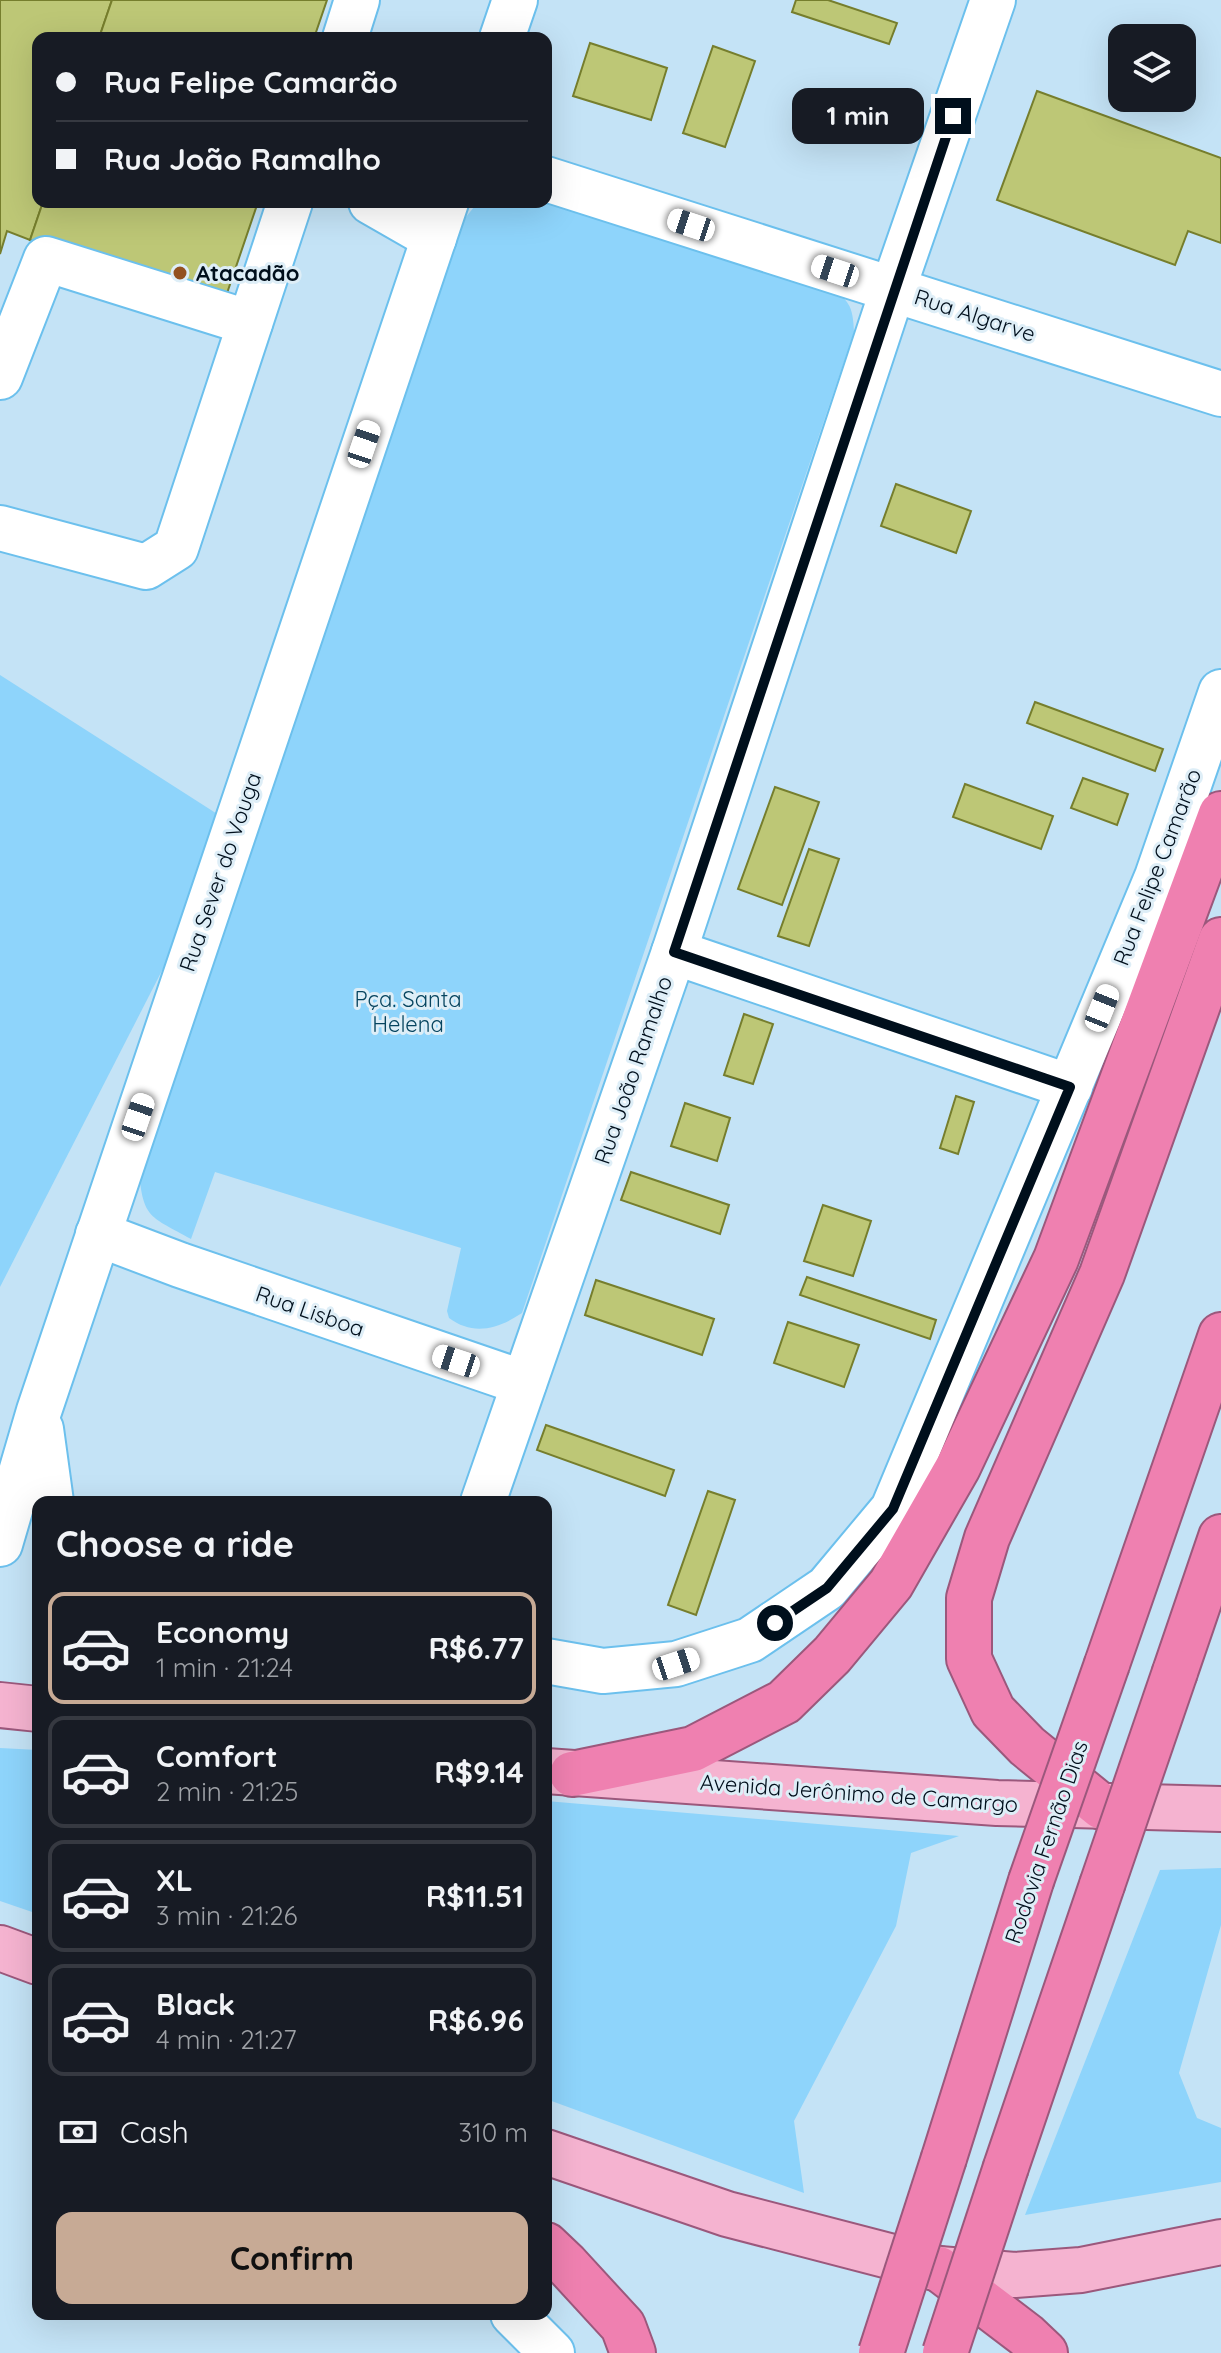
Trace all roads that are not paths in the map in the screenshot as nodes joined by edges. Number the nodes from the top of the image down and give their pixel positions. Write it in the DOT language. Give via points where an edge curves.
graph roads {
  1 [pos="357,0"];
  2 [pos="515,0"];
  3 [pos="993,0"];
  4 [pos="347,32"];
  5 [pos="504,32"];
  6 [pos="552,181"];
  7 [pos="288,208"];
  8 [pos="394,208"];
  9 [pos="440,220"];
  10 [pos="893,289"];
  11 [pos="250,323"];
  12 [pos="0,377"];
  13 [pos="1221,394"];
  14 [pos="0,528"];
  15 [pos="1221,692"];
  16 [pos="1221,814"];
  17 [pos="1221,940"];
  18 [pos="674,952"];
  19 [pos="1070,1087"];
  20 [pos="98,1234"];
  21 [pos="1221,1335"];
  22 [pos="524,1383"];
  23 [pos="39,1411"];
  24 [pos="50,1496"];
  25 [pos="485,1496"];
  26 [pos="1221,1537"];
  27 [pos="0,1544"];
  28 [pos="552,1662"];
  29 [pos="0,1705"];
  30 [pos="32,1708"];
  31 [pos="559,1773"];
  32 [pos="1102,1807"];
  33 [pos="1221,1809"];
  34 [pos="0,1948"];
  35 [pos="32,1960"];
  36 [pos="552,2154"];
  37 [pos="1221,2242"];
  38 [pos="552,2251"];
  39 [pos="939,2269"];
  40 [pos="519,2320"];
  41 [pos="552,2353"];
  42 [pos="633,2353"];
  43 [pos="881,2353"];
  44 [pos="945,2353"];
  45 [pos="1045,2353"];
  1 -- 4 [label="street"];
  2 -- 5 [label="street"];
  3 -- 10 [label="street, Rua João Ramalho"];
  6 -- 10 [label="street, Rua Algarve"];
  7 -- 11 [label="street"];
  8 -- 9 [label="street"];
  9 -- 20 [label="street, Rua Sever do Vouga"];
  10 -- 13 [label="street, Rua Algarve"];
  10 -- 18 [label="street, Rua João Ramalho"];
  11 -- 12 [label="street" via="46,259"];
  11 -- 14 [label="street" via="176,548 146,567"];
  15 -- 19 [label="street, Rua Felipe Camarão" via="1157,877"];
  16 -- 31 [label="highway" via="1056,1259 958,1467 891,1584 784,1702 693,1749"];
  17 -- 32 [label="highway" via="1102,1274 987,1538 969,1598 969,1659 993,1711"];
  18 -- 19 [label="street"];
  18 -- 22 [label="street, Rua João Ramalho"];
  19 -- 28 [label="street, Rua Felipe Camarão" via="893,1509 827,1588 750,1640 676,1664 603,1671"];
  20 -- 22 [label="street, Rua Lisboa"];
  20 -- 23 [label="street, Rua Sever do Vouga"];
  21 -- 43 [label="highway, Rodovia Fernão Dias, bridge" via="1031,1881"];
  22 -- 25 [label="street, Rua João Ramalho"];
  23 -- 24 [label="street"];
  23 -- 27 [label="street, Rua Sever do Vouga"];
  26 -- 44 [label="highway, bridge"];
  29 -- 30 [label="main road"];
  31 -- 32 [label="main road, Avenida Jerônimo de Camargo"];
  32 -- 33 [label="main road, Avenida Jerônimo de Camargo"];
  34 -- 35 [label="main road"];
  36 -- 39 [label="main road" via="727,2214"];
  37 -- 39 [label="main road" via="1081,2270 1015,2275"];
  38 -- 42 [label="highway" via="623,2326"];
  39 -- 45 [label="highway"];
  40 -- 41 [label="street"];
}
